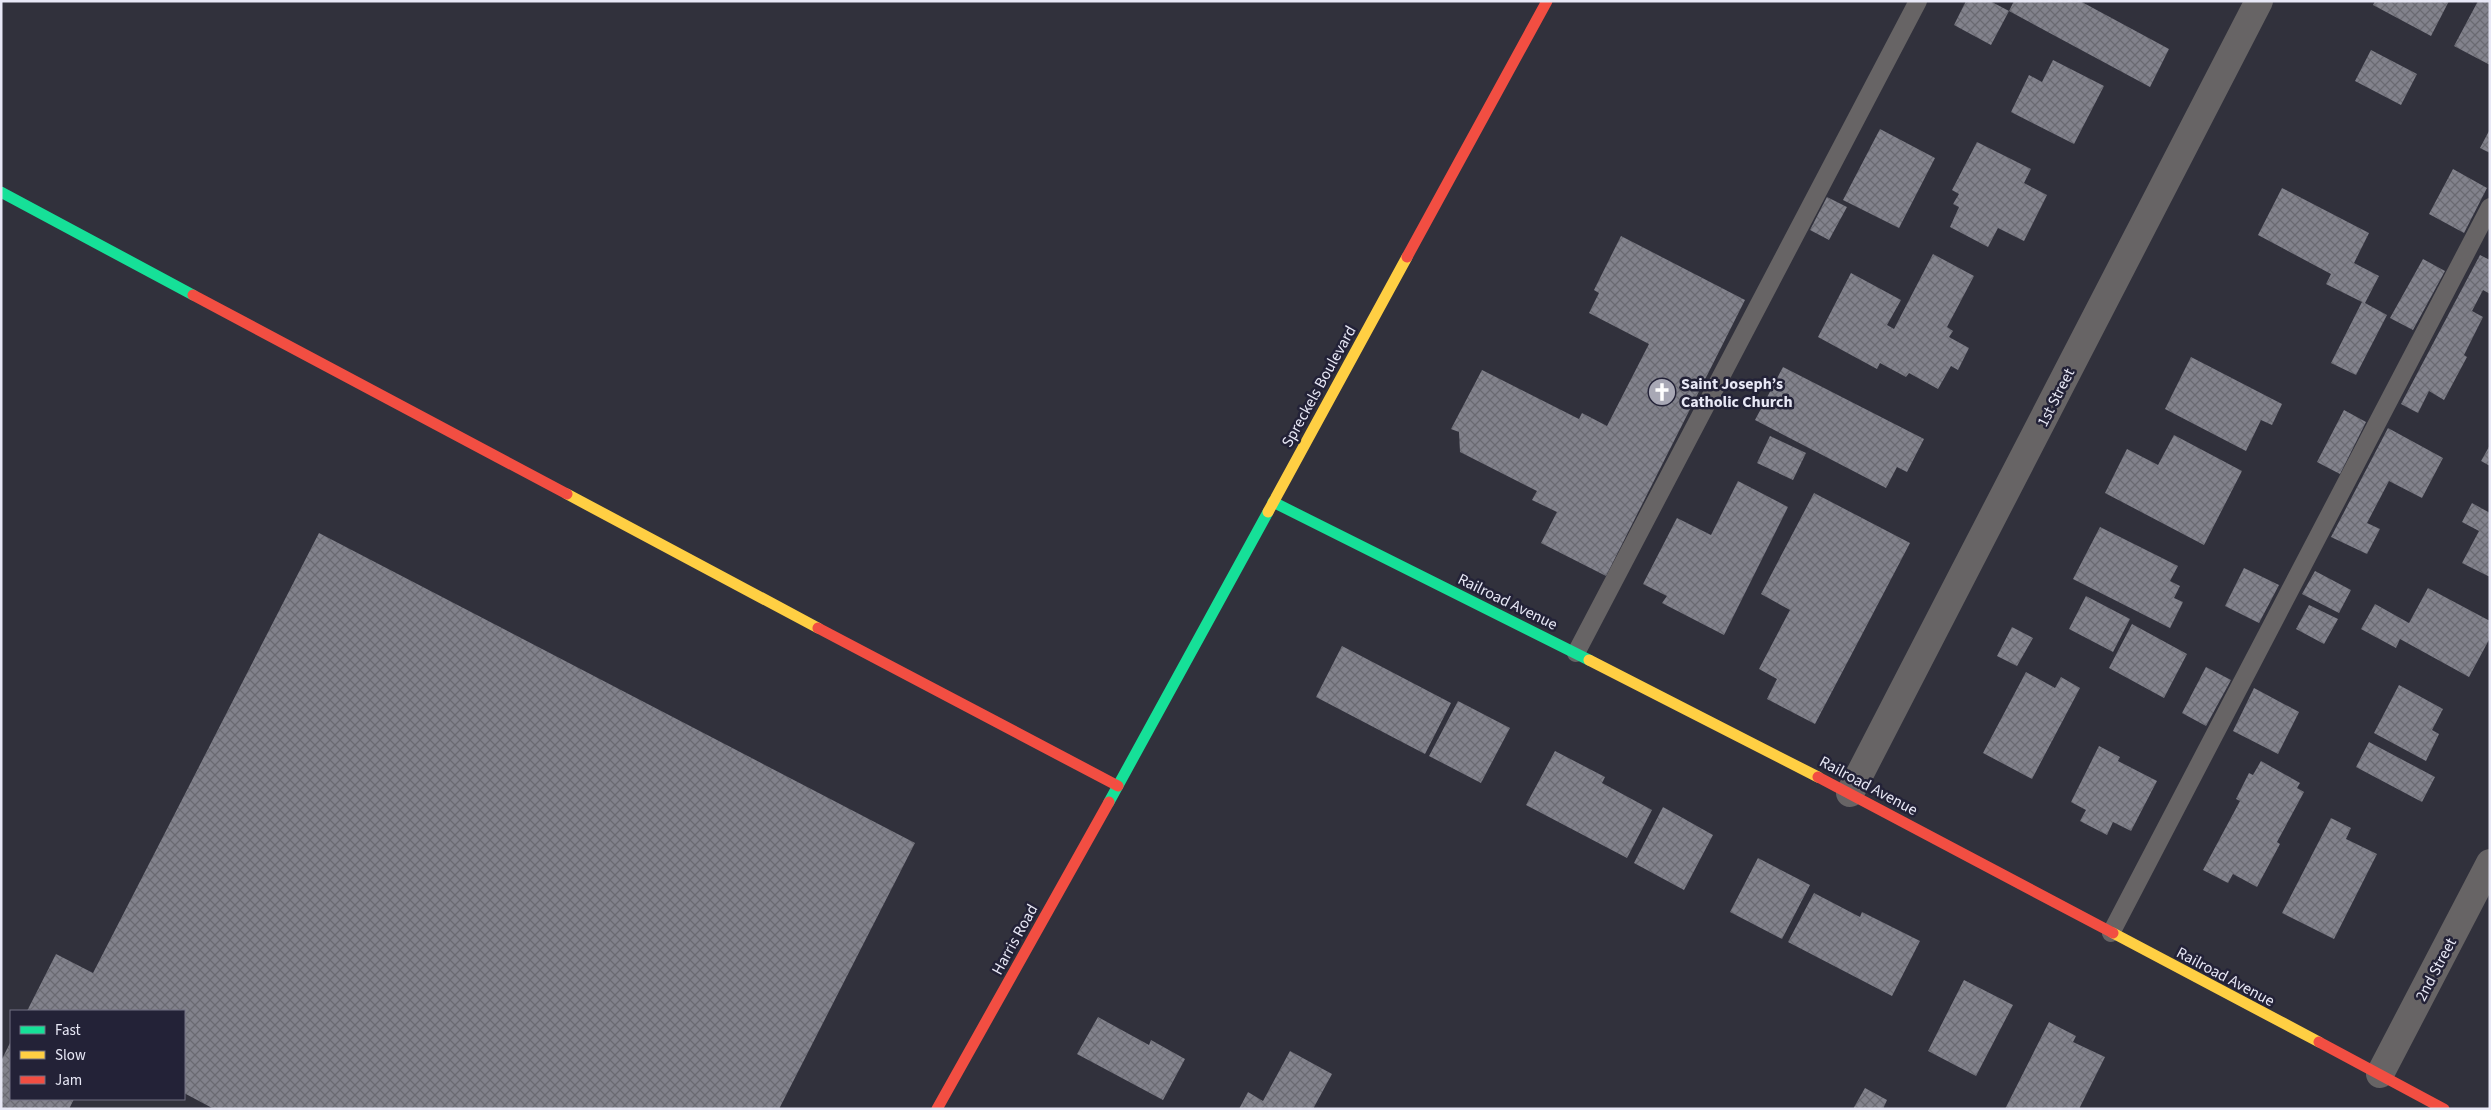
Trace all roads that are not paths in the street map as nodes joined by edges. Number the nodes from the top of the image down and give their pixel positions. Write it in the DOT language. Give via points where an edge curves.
graph roads {
  1 [pos="1547,1"];
  2 [pos="1918,1"];
  3 [pos="2259,1"];
  4 [pos="1,192"];
  5 [pos="2490,207"];
  6 [pos="1273,502"];
  7 [pos="1576,653"];
  8 [pos="1118,786"];
  9 [pos="1850,793"];
  10 [pos="2490,863"];
  11 [pos="2111,933"];
  12 [pos="2380,1074"];
  13 [pos="937,1109"];
  14 [pos="2444,1109"];
  1 -- 6 [label="street, Spreckels Boulevard"];
  2 -- 7 [label="lane"];
  3 -- 9 [label="street, 1st Street"];
  4 -- 8 [label="street"];
  5 -- 11 [label="lane"];
  6 -- 7 [label="street, Railroad Avenue"];
  6 -- 8 [label="street, Spreckels Boulevard"];
  7 -- 9 [label="street, Railroad Avenue"];
  8 -- 13 [label="street, Harris Road"];
  9 -- 11 [label="street, Railroad Avenue"];
  10 -- 12 [label="street, 2nd Street"];
  11 -- 12 [label="street, Railroad Avenue"];
  12 -- 14 [label="street, Railroad Avenue"];
}
